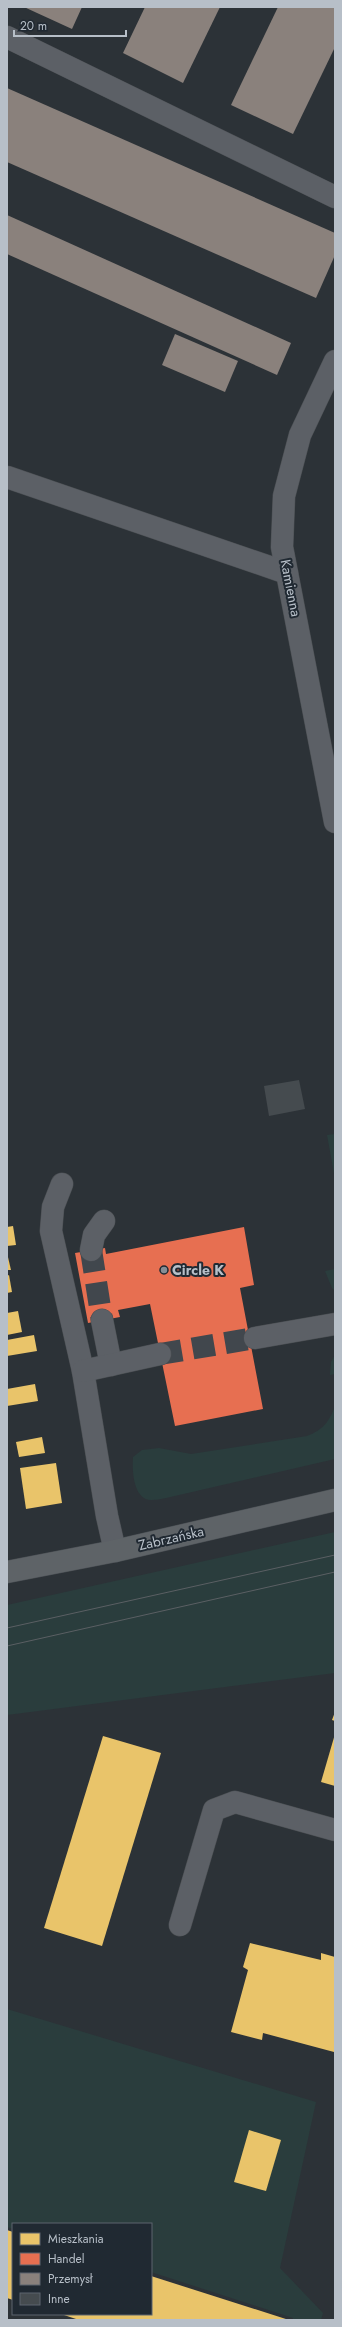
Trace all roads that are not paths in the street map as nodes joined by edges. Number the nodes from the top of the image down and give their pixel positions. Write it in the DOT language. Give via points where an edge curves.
graph roads {
  1 [pos="7,37"];
  2 [pos="335,197"];
  3 [pos="335,361"];
  4 [pos="7,477"];
  5 [pos="287,573"];
  6 [pos="335,822"];
  7 [pos="62,1184"];
  8 [pos="104,1221"];
  9 [pos="91,1250"];
  10 [pos="102,1320"];
  11 [pos="335,1324"];
  12 [pos="256,1338"];
  13 [pos="160,1354"];
  14 [pos="111,1365"];
  15 [pos="82,1371"];
  16 [pos="335,1500"];
  17 [pos="115,1551"];
  18 [pos="7,1572"];
  19 [pos="335,1830"];
  20 [pos="180,1925"];
  1 -- 2 [label="street"];
  3 -- 5 [label="street, Kamienna" via="300,435 284,496 282,547"];
  4 -- 5 [label="street"];
  5 -- 6 [label="street, Kamienna"];
  7 -- 15 [label="street" via="53,1207 51,1231"];
  8 -- 9 [label="street" via="94,1235"];
  10 -- 14 [label="street"];
  11 -- 12 [label="street"];
  13 -- 14 [label="street"];
  14 -- 15 [label="street"];
  15 -- 17 [label="street"];
  16 -- 17 [label="main road, Zabrzańska"];
  17 -- 18 [label="main road, Zabrzańska"];
  19 -- 20 [label="street" via="235,1802 214,1810"];
}
